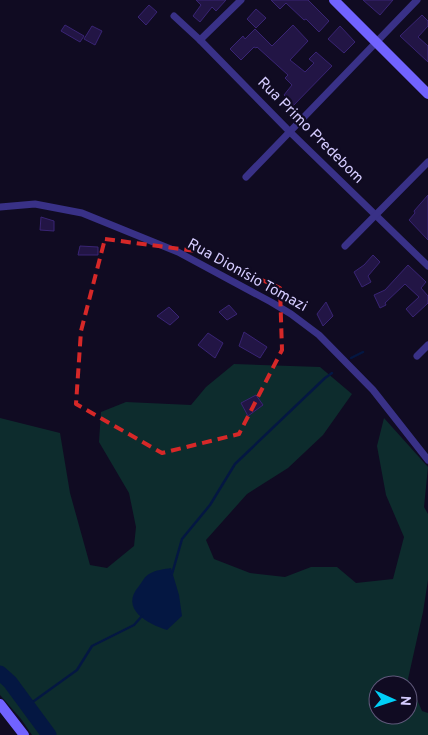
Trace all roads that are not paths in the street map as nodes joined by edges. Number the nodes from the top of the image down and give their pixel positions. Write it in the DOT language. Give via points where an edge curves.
graph roads {
  1 [pos="241,0"];
  2 [pos="334,0"];
  3 [pos="418,0"];
  4 [pos="174,16"];
  5 [pos="200,40"];
  6 [pos="376,42"];
  7 [pos="428,94"];
  8 [pos="290,132"];
  9 [pos="428,162"];
  10 [pos="246,177"];
  11 [pos="0,207"];
  12 [pos="375,215"];
  13 [pos="345,246"];
  14 [pos="428,266"];
  15 [pos="428,345"];
  16 [pos="418,356"];
  17 [pos="428,460"];
  18 [pos="0,704"];
  19 [pos="24,735"];
  1 -- 5 [label="street"];
  2 -- 6 [label="street"];
  3 -- 6 [label="street"];
  4 -- 5 [label="street, Rua Primo Predebom"];
  5 -- 8 [label="street, Rua Primo Predebom"];
  6 -- 7 [label="street"];
  6 -- 8 [label="street"];
  8 -- 10 [label="street"];
  8 -- 12 [label="street, Rua Primo Predebom"];
  9 -- 12 [label="street"];
  11 -- 17 [label="street, Rua Dionísio Tomazi" via="35,204 82,213 178,252 278,306 319,335 373,390"];
  12 -- 13 [label="street"];
  12 -- 14 [label="street, Rua Primo Predebom"];
  15 -- 16 [label="street"];
  18 -- 19 [label="street"];
}
